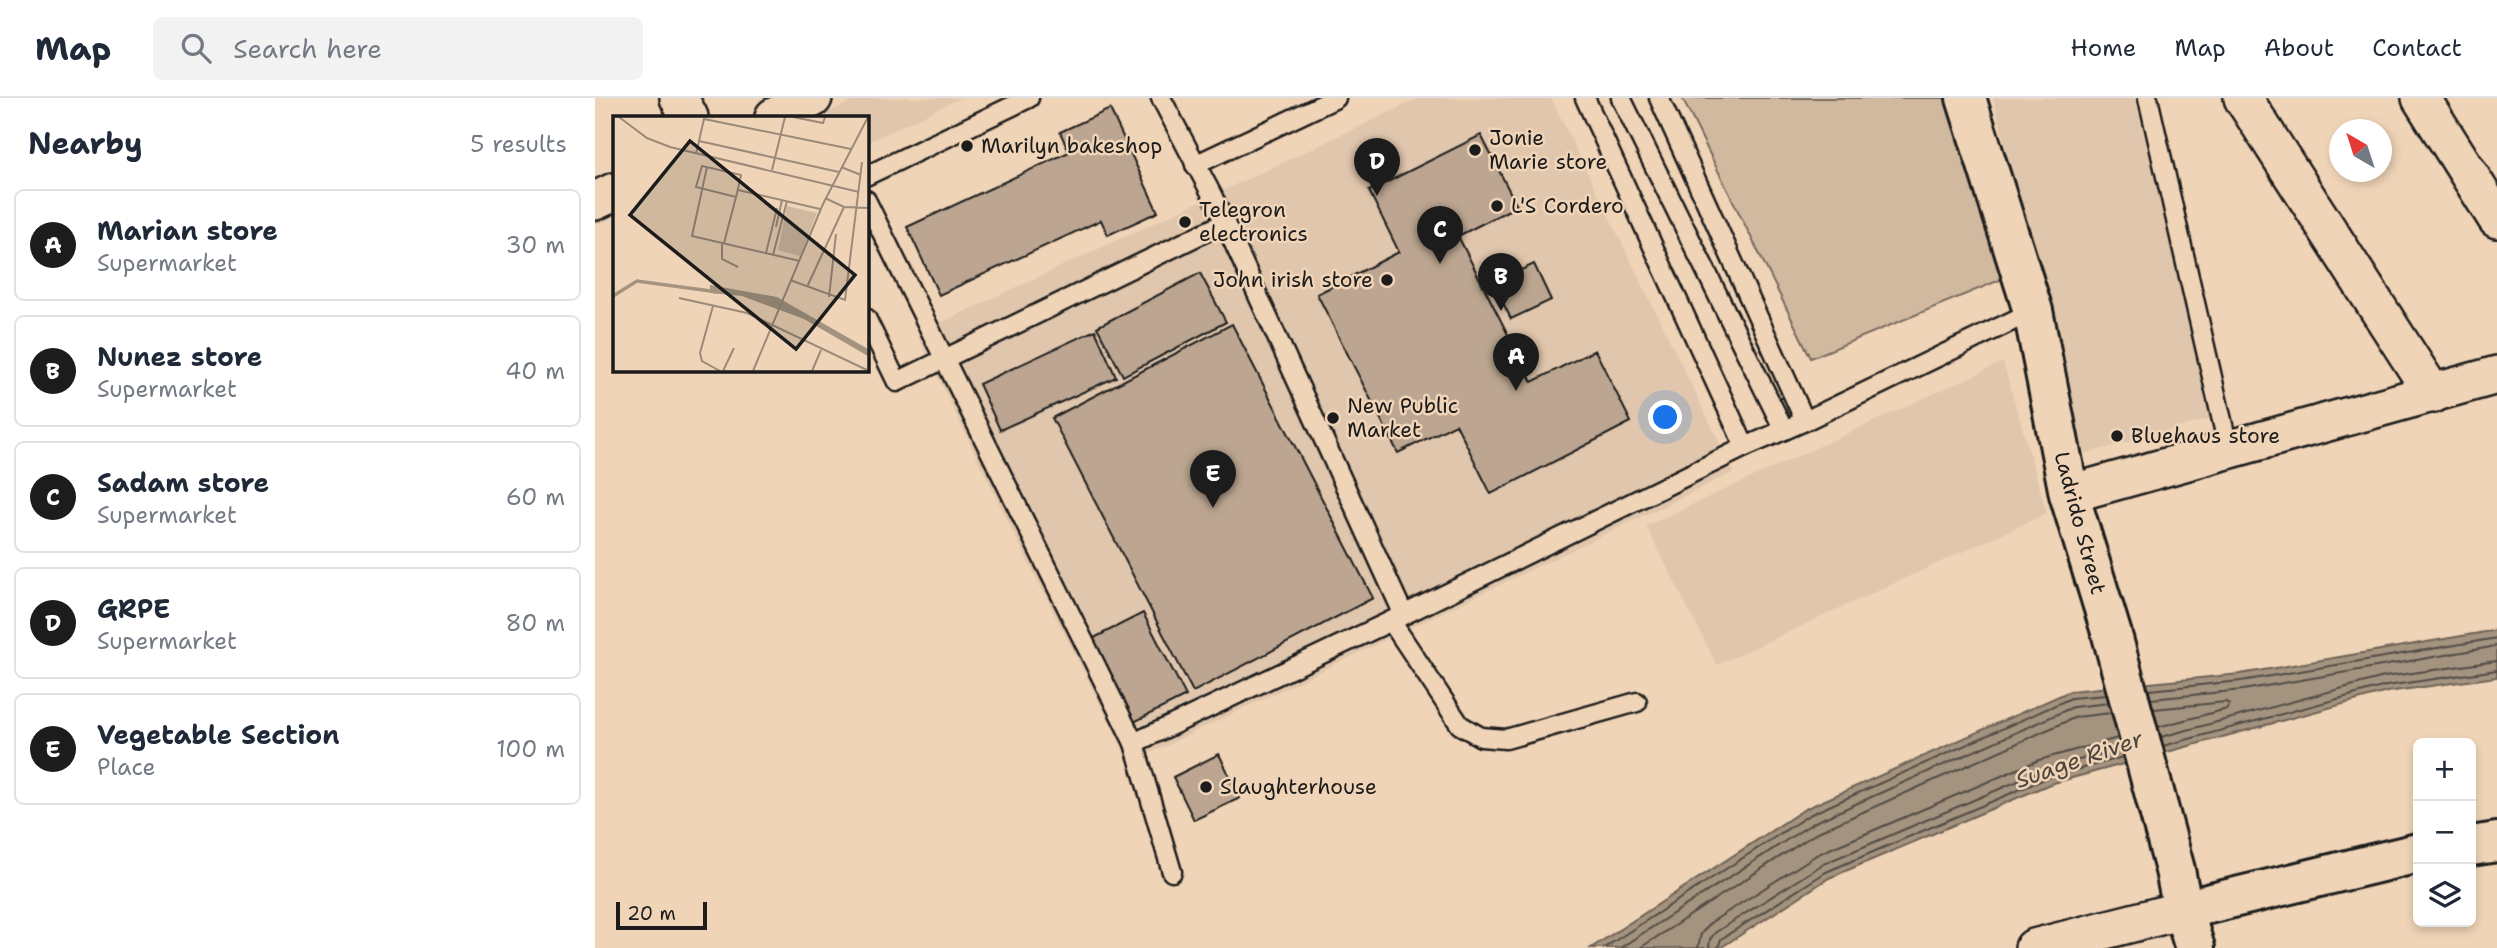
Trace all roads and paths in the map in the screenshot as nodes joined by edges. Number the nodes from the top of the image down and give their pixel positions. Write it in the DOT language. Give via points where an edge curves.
graph roads {
  1 [pos="679,98"];
  2 [pos="813,98"];
  3 [pos="1029,98"];
  4 [pos="1161,98"];
  5 [pos="1336,98"];
  6 [pos="1585,98"];
  7 [pos="1621,98"];
  8 [pos="1659,98"];
  9 [pos="1966,98"];
  10 [pos="2148,98"];
  11 [pos="2243,98"];
  12 [pos="2421,98"];
  13 [pos="688,116"];
  14 [pos="776,116"];
  15 [pos="1195,165"];
  16 [pos="868,175"];
  17 [pos="613,192"];
  18 [pos="595,201"];
  19 [pos="868,204"];
  20 [pos="2497,219"];
  21 [pos="1224,223"];
  22 [pos="2033,311"];
  23 [pos="868,322"];
  24 [pos="945,359"];
  25 [pos="2497,375"];
  26 [pos="2433,394"];
  27 [pos="1805,421"];
  28 [pos="1784,430"];
  29 [pos="1745,447"];
  30 [pos="2229,451"];
  31 [pos="2069,494"];
  32 [pos="1397,617"];
  33 [pos="1637,702"];
  34 [pos="1134,743"];
  35 [pos="2497,842"];
  36 [pos="2476,845"];
  37 [pos="2413,854"];
  38 [pos="1172,872"];
  39 [pos="2183,910"];
  40 [pos="2034,948"];
  41 [pos="2195,948"];
  1 -- 13 [label="street"];
  2 -- 14 [label="street"];
  3 -- 16 [label="lane"];
  4 -- 15 [label="lane"];
  5 -- 15 [label="lane"];
  6 -- 29 [label="lane"];
  7 -- 28 [label="lane"];
  8 -- 27 [label="lane"];
  9 -- 22 [label="street, Ladrido Street"];
  10 -- 30 [label="lane"];
  11 -- 26 [label="street"];
  12 -- 20 [label="street"];
  15 -- 21 [label="lane"];
  17 -- 18 [label="street"];
  19 -- 24 [label="lane"];
  21 -- 24 [label="lane"];
  21 -- 32 [label="lane"];
  22 -- 27 [label="lane"];
  22 -- 31 [label="street, Ladrido Street"];
  23 -- 24 [label="lane" via="897,382"];
  24 -- 34 [label="lane"];
  25 -- 26 [label="street"];
  26 -- 30 [label="street"];
  27 -- 28 [label="lane"];
  28 -- 29 [label="lane"];
  29 -- 32 [label="lane"];
  30 -- 31 [label="street"];
  31 -- 39 [label="street, Ladrido Street" via="2112,635"];
  32 -- 33 [label="lane" via="1460,724 1481,737 1506,739"];
  32 -- 34 [label="lane"];
  34 -- 38 [label="lane"];
  35 -- 36 [label="street"];
  37 -- 39 [label="street"];
  39 -- 40 [label="street"];
  39 -- 41 [label="street, Ladrido Street"];
}
